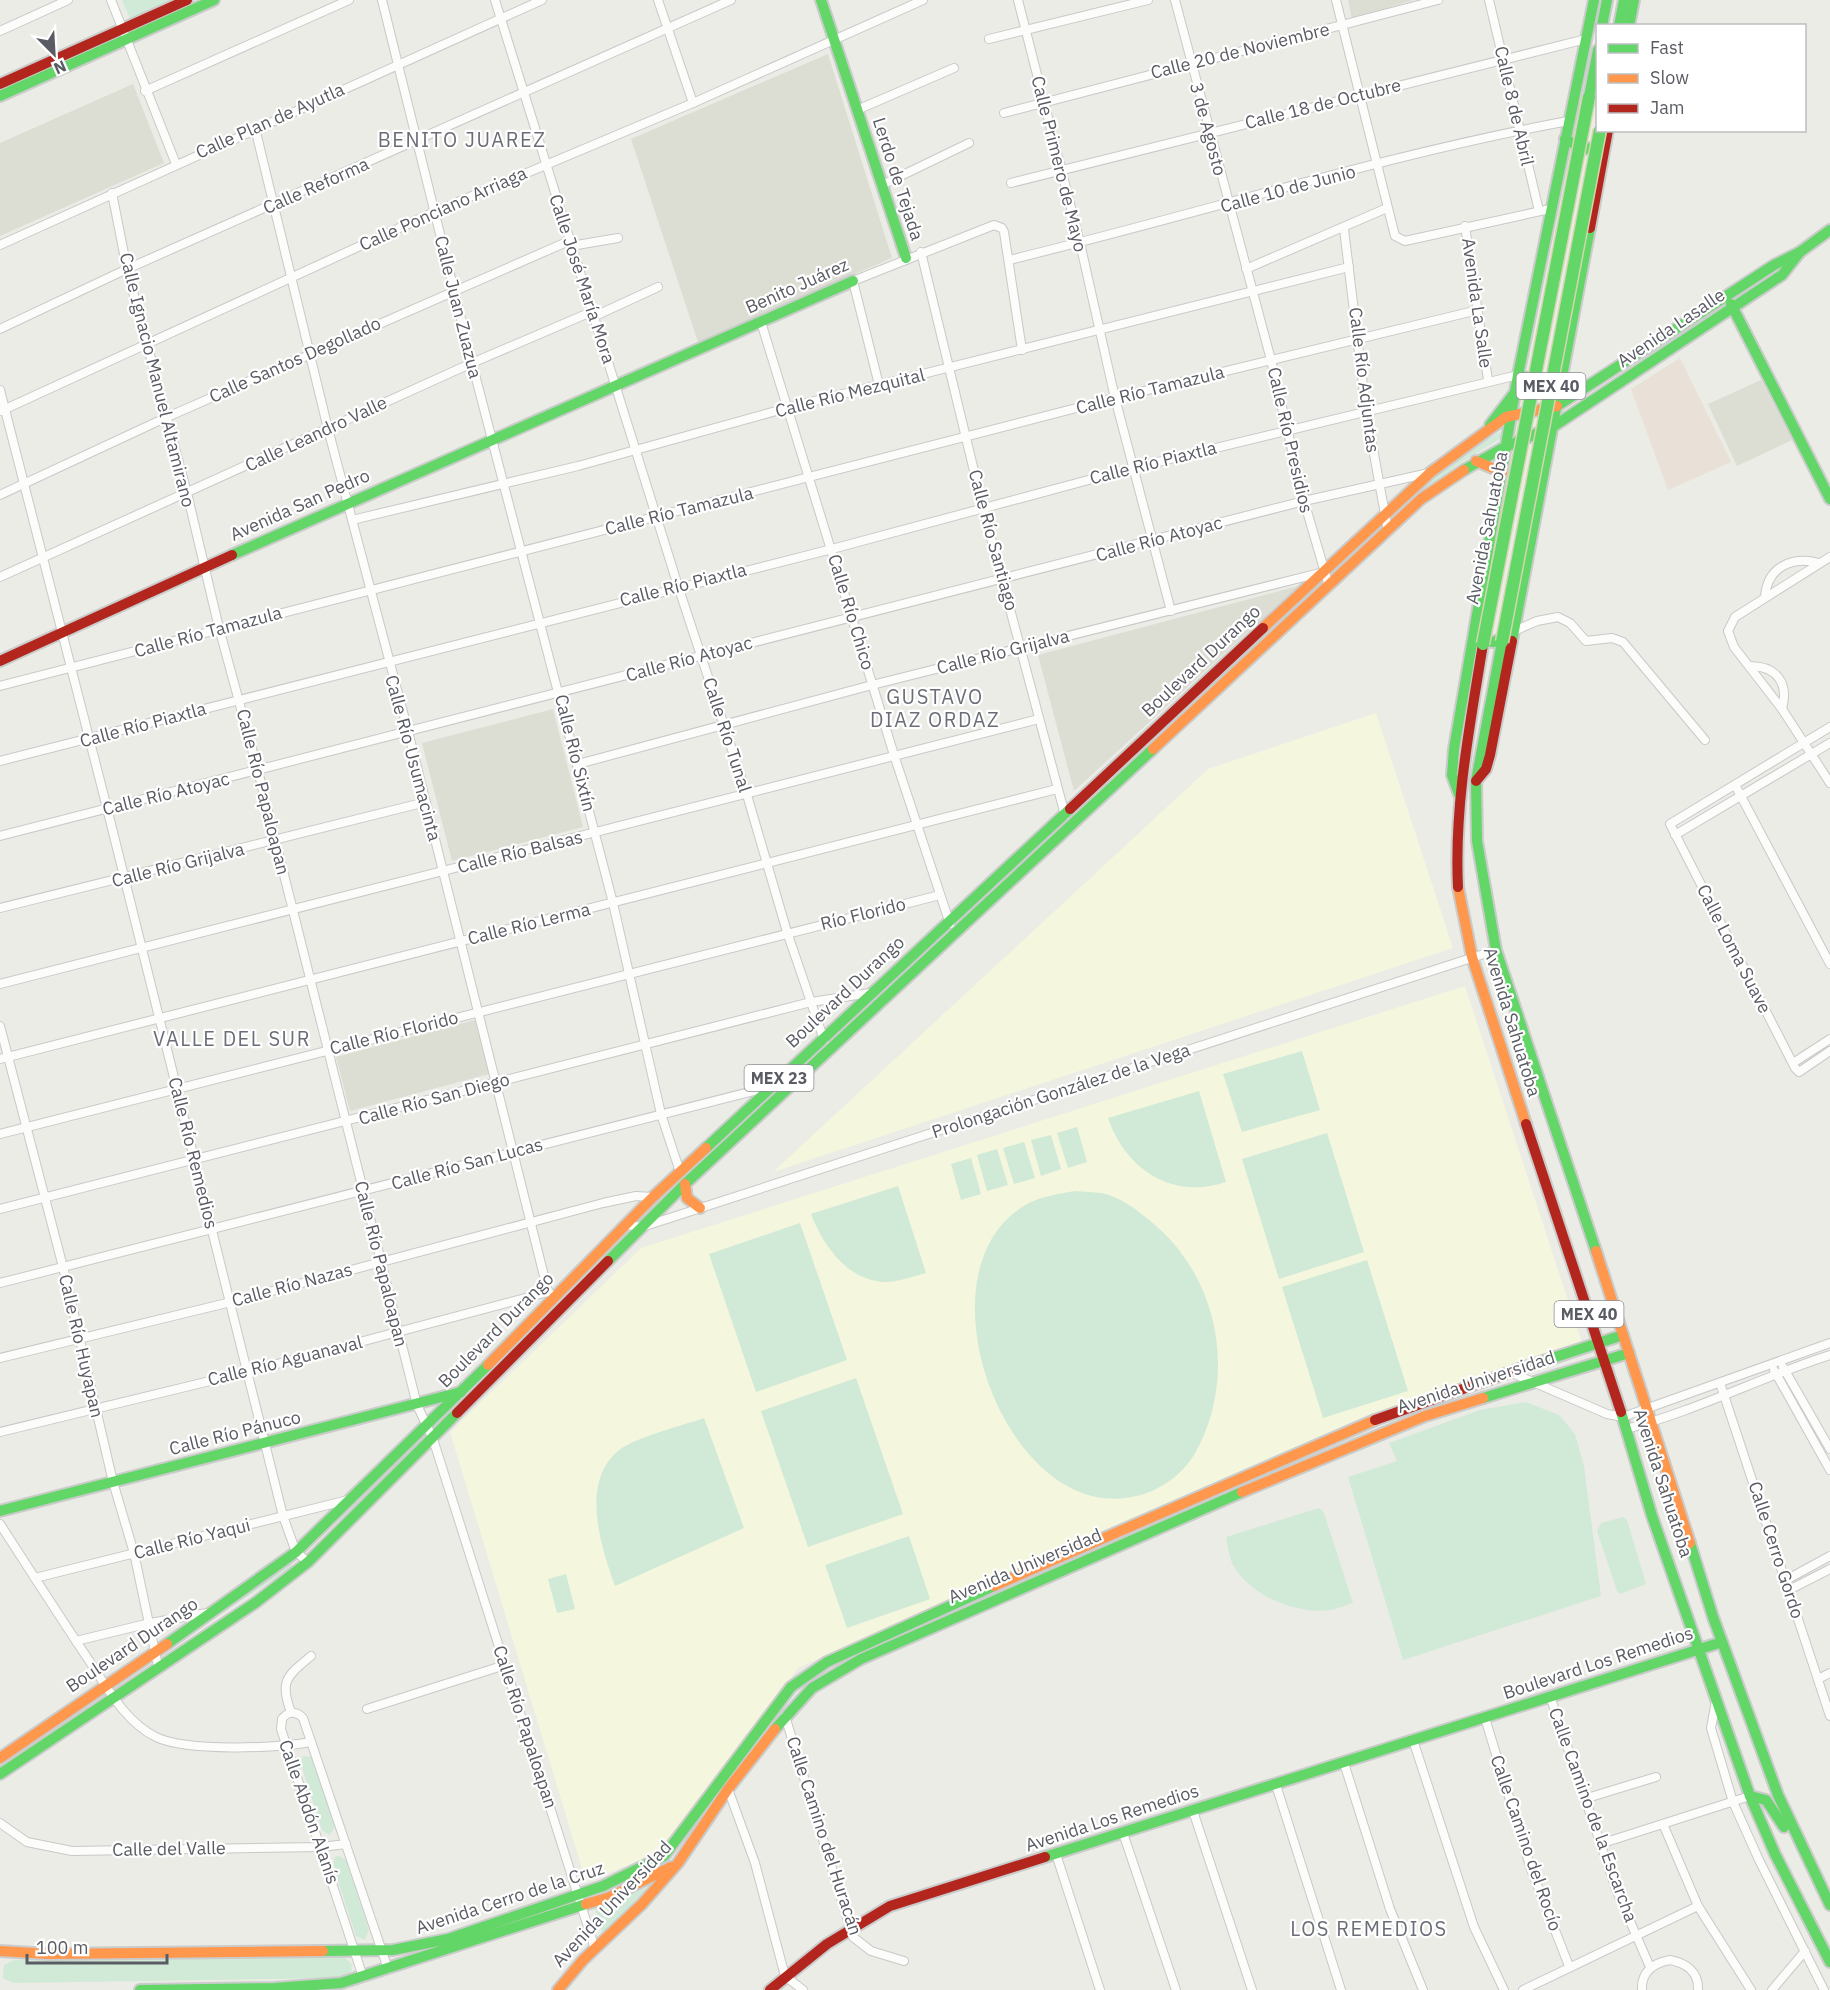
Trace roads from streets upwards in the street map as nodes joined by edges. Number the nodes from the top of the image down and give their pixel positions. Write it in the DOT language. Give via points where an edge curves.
graph roads {
  1 [pos="68,0"];
  2 [pos="187,0"];
  3 [pos="214,0"];
  4 [pos="349,0"];
  5 [pos="382,0"];
  6 [pos="495,0"];
  7 [pos="542,0"];
  8 [pos="658,0"];
  9 [pos="731,0"];
  10 [pos="821,0"];
  11 [pos="923,0"];
  12 [pos="1018,0"];
  13 [pos="1148,0"];
  14 [pos="1175,0"];
  15 [pos="1336,0"];
  16 [pos="1438,0"];
  17 [pos="1489,0"];
  18 [pos="1594,0"];
  19 [pos="1607,0"];
  20 [pos="1624,0"];
  21 [pos="1634,0"];
  22 [pos="112,2"];
  23 [pos="501,18"];
  24 [pos="1342,24"];
  25 [pos="1602,24"];
  26 [pos="1619,24"];
  27 [pos="1629,24"];
  28 [pos="668,28"];
  29 [pos="0,31"];
  30 [pos="1026,31"];
  31 [pos="124,34"];
  32 [pos="989,39"];
  33 [pos="1586,39"];
  34 [pos="833,40"];
  35 [pos="1504,60"];
  36 [pos="1596,60"];
  37 [pos="398,63"];
  38 [pos="1190,63"];
  39 [pos="954,68"];
  40 [pos="0,84"];
  41 [pos="146,92"];
  42 [pos="524,94"];
  43 [pos="0,96"];
  44 [pos="1358,96"];
  45 [pos="1043,102"];
  46 [pos="693,103"];
  47 [pos="857,110"];
  48 [pos="1004,113"];
  49 [pos="1568,121"];
  50 [pos="255,128"];
  51 [pos="1520,130"];
  52 [pos="1209,132"];
  53 [pos="1600,132"];
  54 [pos="1608,132"];
  55 [pos="1565,139"];
  56 [pos="416,141"];
  57 [pos="969,143"];
  58 [pos="1605,145"];
  59 [pos="545,163"];
  60 [pos="176,164"];
  61 [pos="1376,166"];
  62 [pos="1061,172"];
  63 [pos="1011,183"];
  64 [pos="882,185"];
  65 [pos="112,193"];
  66 [pos="275,204"];
  67 [pos="1228,205"];
  68 [pos="1387,208"];
  69 [pos="1545,210"];
  70 [pos="434,212"];
  71 [pos="1465,226"];
  72 [pos="1344,229"];
  73 [pos="1830,230"];
  74 [pos="618,238"];
  75 [pos="570,243"];
  76 [pos="1080,243"];
  77 [pos="0,245"];
  78 [pos="921,252"];
  79 [pos="1800,252"];
  80 [pos="906,258"];
  81 [pos="1009,260"];
  82 [pos="1349,267"];
  83 [pos="127,269"];
  84 [pos="1246,269"];
  85 [pos="292,278"];
  86 [pos="853,281"];
  87 [pos="658,287"];
  88 [pos="455,289"];
  89 [pos="1252,293"];
  90 [pos="1726,296"];
  91 [pos="1733,308"];
  92 [pos="1478,310"];
  93 [pos="592,314"];
  94 [pos="761,322"];
  95 [pos="0,329"];
  96 [pos="1099,329"];
  97 [pos="1358,338"];
  98 [pos="1656,341"];
  99 [pos="146,344"];
  100 [pos="1022,350"];
  101 [pos="310,354"];
  102 [pos="1664,354"];
  103 [pos="1271,360"];
  104 [pos="472,363"];
  105 [pos="950,368"];
  106 [pos="1563,372"];
  107 [pos="1518,375"];
  108 [pos="1488,380"];
  109 [pos="616,385"];
  110 [pos="879,385"];
  111 [pos="0,390"];
  112 [pos="1516,391"];
  113 [pos="1115,398"];
  114 [pos="1557,406"];
  115 [pos="788,408"];
  116 [pos="1366,410"];
  117 [pos="2,411"];
  118 [pos="1513,414"];
  119 [pos="165,418"];
  120 [pos="1554,426"];
  121 [pos="328,429"];
  122 [pos="1488,429"];
  123 [pos="1287,430"];
  124 [pos="966,437"];
  125 [pos="493,440"];
  126 [pos="1507,445"];
  127 [pos="636,449"];
  128 [pos="1476,461"];
  129 [pos="1133,468"];
  130 [pos="1431,472"];
  131 [pos="1502,477"];
  132 [pos="811,479"];
  133 [pos="23,484"];
  134 [pos="506,484"];
  135 [pos="1377,484"];
  136 [pos="187,494"];
  137 [pos="0,495"];
  138 [pos="1539,499"];
  139 [pos="1830,499"];
  140 [pos="1304,501"];
  141 [pos="348,504"];
  142 [pos="983,508"];
  143 [pos="657,516"];
  144 [pos="1384,516"];
  145 [pos="352,520"];
  146 [pos="1388,531"];
  147 [pos="1153,540"];
  148 [pos="832,549"];
  149 [pos="522,552"];
  150 [pos="1830,557"];
  151 [pos="42,560"];
  152 [pos="1819,563"];
  153 [pos="204,567"];
  154 [pos="1324,572"];
  155 [pos="0,577"];
  156 [pos="1003,580"];
  157 [pos="678,586"];
  158 [pos="1329,586"];
  159 [pos="369,589"];
  160 [pos="1765,597"];
  161 [pos="1172,611"];
  162 [pos="853,617"];
  163 [pos="540,622"];
  164 [pos="219,628"];
  165 [pos="1511,633"];
  166 [pos="61,634"];
  167 [pos="1478,640"];
  168 [pos="1022,648"];
  169 [pos="701,655"];
  170 [pos="0,661"];
  171 [pos="388,661"];
  172 [pos="1749,666"];
  173 [pos="71,668"];
  174 [pos="872,685"];
  175 [pos="0,686"];
  176 [pos="560,693"];
  177 [pos="240,699"];
  178 [pos="1782,708"];
  179 [pos="1039,719"];
  180 [pos="724,726"];
  181 [pos="1830,727"];
  182 [pos="408,731"];
  183 [pos="89,739"];
  184 [pos="1705,741"];
  185 [pos="1804,742"];
  186 [pos="1830,743"];
  187 [pos="1812,754"];
  188 [pos="894,755"];
  189 [pos="0,761"];
  190 [pos="578,764"];
  191 [pos="258,771"];
  192 [pos="1476,781"];
  193 [pos="1830,783"];
  194 [pos="1735,785"];
  195 [pos="1057,789"];
  196 [pos="747,795"];
  197 [pos="1741,796"];
  198 [pos="426,802"];
  199 [pos="107,808"];
  200 [pos="1064,812"];
  201 [pos="916,824"];
  202 [pos="1068,827"];
  203 [pos="596,833"];
  204 [pos="1675,835"];
  205 [pos="0,836"];
  206 [pos="275,841"];
  207 [pos="768,863"];
  208 [pos="442,872"];
  209 [pos="124,878"];
  210 [pos="940,895"];
  211 [pos="613,903"];
  212 [pos="0,908"];
  213 [pos="292,910"];
  214 [pos="949,920"];
  215 [pos="787,932"];
  216 [pos="955,934"];
  217 [pos="459,942"];
  218 [pos="142,949"];
  219 [pos="1496,951"];
  220 [pos="1472,957"];
  221 [pos="1830,964"];
  222 [pos="629,974"];
  223 [pos="310,980"];
  224 [pos="0,984"];
  225 [pos="870,993"];
  226 [pos="811,1002"];
  227 [pos="478,1012"];
  228 [pos="160,1019"];
  229 [pos="0,1026"];
  230 [pos="823,1038"];
  231 [pos="1830,1039"];
  232 [pos="646,1044"];
  233 [pos="328,1050"];
  234 [pos="828,1051"];
  235 [pos="1830,1051"];
  236 [pos="4,1058"];
  237 [pos="1793,1063"];
  238 [pos="496,1082"];
  239 [pos="794,1082"];
  240 [pos="770,1087"];
  241 [pos="176,1089"];
  242 [pos="661,1114"];
  243 [pos="346,1122"];
  244 [pos="25,1128"];
  245 [pos="0,1134"];
  246 [pos="514,1152"];
  247 [pos="195,1160"];
  248 [pos="680,1172"];
  249 [pos="685,1184"];
  250 [pos="363,1191"];
  251 [pos="653,1197"];
  252 [pos="43,1199"];
  253 [pos="700,1208"];
  254 [pos="0,1209"];
  255 [pos="532,1223"];
  256 [pos="626,1226"];
  257 [pos="642,1227"];
  258 [pos="212,1228"];
  259 [pos="381,1261"];
  260 [pos="63,1267"];
  261 [pos="0,1283"];
  262 [pos="555,1298"];
  263 [pos="231,1302"];
  264 [pos="397,1332"];
  265 [pos="1623,1335"];
  266 [pos="78,1338"];
  267 [pos="1600,1343"];
  268 [pos="1830,1343"];
  269 [pos="1629,1353"];
  270 [pos="1830,1355"];
  271 [pos="0,1358"];
  272 [pos="1605,1359"];
  273 [pos="1775,1362"];
  274 [pos="1780,1371"];
  275 [pos="247,1372"];
  276 [pos="1512,1373"];
  277 [pos="1532,1382"];
  278 [pos="1720,1383"];
  279 [pos="460,1392"];
  280 [pos="479,1392"];
  281 [pos="1724,1394"];
  282 [pos="1420,1402"];
  283 [pos="417,1405"];
  284 [pos="96,1407"];
  285 [pos="1425,1416"];
  286 [pos="1650,1416"];
  287 [pos="1624,1423"];
  288 [pos="428,1424"];
  289 [pos="0,1432"];
  290 [pos="433,1439"];
  291 [pos="266,1444"];
  292 [pos="1830,1449"];
  293 [pos="1830,1470"];
  294 [pos="113,1482"];
  295 [pos="1199,1497"];
  296 [pos="349,1500"];
  297 [pos="1204,1510"];
  298 [pos="0,1511"];
  299 [pos="283,1516"];
  300 [pos="0,1524"];
  301 [pos="296,1552"];
  302 [pos="134,1553"];
  303 [pos="1830,1556"];
  304 [pos="308,1562"];
  305 [pos="1830,1569"];
  306 [pos="35,1578"];
  307 [pos="1786,1580"];
  308 [pos="1790,1590"];
  309 [pos="1687,1611"];
  310 [pos="212,1613"];
  311 [pos="1713,1617"];
  312 [pos="150,1623"];
  313 [pos="76,1641"];
  314 [pos="1722,1642"];
  315 [pos="1699,1649"];
  316 [pos="155,1651"];
  317 [pos="311,1656"];
  318 [pos="505,1665"];
  319 [pos="158,1666"];
  320 [pos="1830,1672"];
  321 [pos="1818,1679"];
  322 [pos="106,1685"];
  323 [pos="1550,1696"];
  324 [pos="114,1697"];
  325 [pos="1717,1700"];
  326 [pos="367,1709"];
  327 [pos="291,1712"];
  328 [pos="785,1716"];
  329 [pos="1830,1716"];
  330 [pos="1485,1718"];
  331 [pos="1413,1740"];
  332 [pos="311,1742"];
  333 [pos="286,1746"];
  334 [pos="0,1758"];
  335 [pos="1344,1762"];
  336 [pos="0,1774"];
  337 [pos="1656,1777"];
  338 [pos="1276,1785"];
  339 [pos="728,1789"];
  340 [pos="1750,1796"];
  341 [pos="1584,1799"];
  342 [pos="1733,1802"];
  343 [pos="1193,1811"];
  344 [pos="0,1823"];
  345 [pos="1663,1824"];
  346 [pos="1123,1833"];
  347 [pos="346,1844"];
  348 [pos="1600,1844"];
  349 [pos="321,1847"];
  350 [pos="1801,1848"];
  351 [pos="1056,1854"];
  352 [pos="664,1856"];
  353 [pos="678,1863"];
  354 [pos="581,1900"];
  355 [pos="1830,1905"];
  356 [pos="1698,1906"];
  357 [pos="850,1928"];
  358 [pos="1637,1935"];
  359 [pos="595,1948"];
  360 [pos="379,1950"];
  361 [pos="0,1951"];
  362 [pos="354,1951"];
  363 [pos="1805,1951"];
  364 [pos="904,1961"];
  365 [pos="1830,1962"];
  366 [pos="1569,1966"];
  367 [pos="1650,1968"];
  368 [pos="387,1970"];
  369 [pos="785,1976"];
  370 [pos="363,1977"];
  371 [pos="275,1989"];
  372 [pos="140,1990"];
  373 [pos="558,1990"];
  374 [pos="770,1990"];
  375 [pos="803,1990"];
  376 [pos="1100,1990"];
  377 [pos="1176,1990"];
  378 [pos="1252,1990"];
  379 [pos="1341,1990"];
  380 [pos="1423,1990"];
  381 [pos="1504,1990"];
  382 [pos="1523,1990"];
  383 [pos="1642,1990"];
  384 [pos="1698,1990"];
  385 [pos="1750,1990"];
  386 [pos="1772,1990"];
  387 [pos="1824,1990"];
  1 -- 29 [label="street"];
  2 -- 31 [label="street"];
  3 -- 31 [label="street"];
  4 -- 41 [label="street"];
  5 -- 37 [label="street, Calle Juan Zuazua"];
  6 -- 23 [label="street, Calle José María Mora"];
  7 -- 23 [label="street, Calle Plan de Ayutla"];
  8 -- 28 [label="street"];
  9 -- 28 [label="street, Calle Reforma"];
  10 -- 34 [label="street, Lerdo de Tejada"];
  11 -- 34 [label="street, Calle Ponciano Arriaga"];
  12 -- 30 [label="street, Calle Primero de Mayo"];
  13 -- 30 [label="street"];
  14 -- 38 [label="street, 3 de Agosto"];
  15 -- 24 [label="street"];
  16 -- 24 [label="street, Calle 20 de Noviembre"];
  17 -- 35 [label="street, Calle 8 de Abril"];
  18 -- 33 [label="street"];
  19 -- 25 [label="street"];
  20 -- 26 [label="street"];
  21 -- 27 [label="street"];
  22 -- 31 [label="street"];
  23 -- 37 [label="street, Calle Plan de Ayutla"];
  23 -- 42 [label="street, Calle José María Mora"];
  24 -- 38 [label="street, Calle 20 de Noviembre"];
  24 -- 44 [label="street"];
  28 -- 42 [label="street, Calle Reforma"];
  28 -- 46 [label="street"];
  30 -- 32 [label="street"];
  30 -- 45 [label="street, Calle Primero de Mayo"];
  31 -- 40 [label="street"];
  31 -- 41 [label="street"];
  31 -- 43 [label="street"];
  33 -- 35 [label="street, Calle 18 de Octubre"];
  33 -- 49 [label="street"];
  34 -- 46 [label="street, Calle Ponciano Arriaga"];
  34 -- 47 [label="street, Lerdo de Tejada"];
  35 -- 44 [label="street, Calle 18 de Octubre"];
  35 -- 51 [label="street, Calle 8 de Abril"];
  36 -- 167 [label="street, Avenida Sahuatoba / MEX 40, bridge"];
  37 -- 50 [label="street, Calle Plan de Ayutla"];
  37 -- 56 [label="street, Calle Juan Zuazua"];
  38 -- 45 [label="street, Calle 20 de Noviembre"];
  38 -- 52 [label="street, 3 de Agosto"];
  39 -- 47 [label="street"];
  41 -- 60 [label="street"];
  42 -- 56 [label="street, Calle Reforma"];
  42 -- 59 [label="street, Calle José María Mora"];
  44 -- 52 [label="street, Calle 18 de Octubre"];
  44 -- 61 [label="street"];
  45 -- 48 [label="street, Calle 20 de Noviembre"];
  45 -- 62 [label="street, Calle Primero de Mayo"];
  46 -- 59 [label="street, Calle Ponciano Arriaga"];
  47 -- 64 [label="street, Lerdo de Tejada"];
  49 -- 51 [label="street, Calle 10 de Junio"];
  49 -- 55 [label="street"];
  50 -- 60 [label="street, Calle Plan de Ayutla"];
  50 -- 66 [label="street, Calle Río Usumacinta"];
  51 -- 61 [label="street, Calle 10 de Junio"];
  51 -- 69 [label="street, Calle 8 de Abril"];
  52 -- 62 [label="street, Calle 18 de Octubre"];
  52 -- 67 [label="street, 3 de Agosto"];
  53 -- 192 [label="street, Avenida Sahuatoba / MEX 40, bridge"];
  54 -- 58 [label="street"];
  55 -- 58 [label="street" via="1590,151"];
  55 -- 69 [label="street"];
  56 -- 66 [label="street, Calle Reforma"];
  56 -- 70 [label="street, Calle Juan Zuazua"];
  57 -- 64 [label="street"];
  58 -- 106 [label="street"];
  59 -- 70 [label="street, Calle Ponciano Arriaga"];
  59 -- 75 [label="street, Calle José María Mora"];
  60 -- 65 [label="street, Calle Plan de Ayutla"];
  61 -- 67 [label="street, Calle 10 de Junio"];
  61 -- 68 [label="street"];
  62 -- 63 [label="street, Calle 18 de Octubre"];
  62 -- 76 [label="street, Calle Primero de Mayo"];
  64 -- 80 [label="street, Lerdo de Tejada"];
  65 -- 77 [label="street, Calle Plan de Ayutla"];
  65 -- 83 [label="street, Calle Ignacio Manuel Altamirano"];
  66 -- 83 [label="street, Calle Reforma"];
  66 -- 85 [label="street, Calle Río Usumacinta"];
  67 -- 76 [label="street, Calle 10 de Junio"];
  67 -- 84 [label="street, 3 de Agosto"];
  68 -- 71 [label="street" via="1395,236 1405,242"];
  68 -- 72 [label="street"];
  69 -- 71 [label="street"];
  69 -- 107 [label="street"];
  70 -- 85 [label="street, Calle Ponciano Arriaga"];
  70 -- 88 [label="street, Calle Juan Zuazua"];
  71 -- 92 [label="street, Avenida La Salle"];
  72 -- 82 [label="street, Calle Río Adjuntas"];
  72 -- 84 [label="street"];
  73 -- 79 [label="street, Avenida Lasalle"];
  74 -- 75 [label="street, Calle Santos Degollado"];
  75 -- 88 [label="street, Calle Santos Degollado"];
  75 -- 93 [label="street, Calle José María Mora"];
  76 -- 81 [label="street, Calle 10 de Junio"];
  76 -- 96 [label="street, Calle Primero de Mayo"];
  78 -- 80 [label="street, Benito Juárez"];
  78 -- 81 [label="street, Benito Juárez" via="994,225 1004,232"];
  78 -- 105 [label="street, Calle Río Santiago"];
  79 -- 90 [label="street, Avenida Lasalle"];
  79 -- 91 [label="street, Avenida Lasalle" via="1782,275"];
  80 -- 86 [label="street, Benito Juárez"];
  81 -- 100 [label="street"];
  82 -- 89 [label="street, Calle Río Mezquital"];
  82 -- 97 [label="street, Calle Río Adjuntas"];
  83 -- 95 [label="street, Calle Reforma"];
  83 -- 99 [label="street, Calle Ignacio Manuel Altamirano"];
  84 -- 89 [label="street, 3 de Agosto"];
  85 -- 99 [label="street, Calle Ponciano Arriaga"];
  85 -- 101 [label="street, Calle Río Usumacinta"];
  86 -- 94 [label="street, Benito Juárez"];
  86 -- 110 [label="street"];
  87 -- 93 [label="street, Calle Leandro Valle"];
  88 -- 101 [label="street, Calle Santos Degollado"];
  88 -- 104 [label="street, Calle Juan Zuazua"];
  89 -- 96 [label="street, Calle Río Mezquital"];
  89 -- 103 [label="street, Calle Río Presidios"];
  90 -- 91 [label="street"];
  90 -- 98 [label="street, Avenida Lasalle"];
  91 -- 102 [label="street, Avenida Lasalle"];
  91 -- 139 [label="street"];
  92 -- 97 [label="street, Calle Río Tamazula"];
  92 -- 108 [label="street, Avenida La Salle"];
  93 -- 104 [label="street, Calle Leandro Valle"];
  93 -- 109 [label="street, Calle José María Mora"];
  94 -- 109 [label="street, Benito Juárez"];
  94 -- 115 [label="street, Calle Río Chico"];
  96 -- 100 [label="street, Calle Río Mezquital"];
  96 -- 113 [label="street, Calle Primero de Mayo"];
  97 -- 103 [label="street, Calle Río Tamazula"];
  97 -- 116 [label="street, Calle Río Adjuntas"];
  98 -- 102 [label="street"];
  98 -- 114 [label="street, Avenida Lasalle"];
  99 -- 117 [label="street, Calle Ponciano Arriaga"];
  99 -- 119 [label="street, Calle Ignacio Manuel Altamirano"];
  100 -- 105 [label="street, Calle Río Mezquital"];
  101 -- 119 [label="street, Calle Santos Degollado"];
  101 -- 121 [label="street, Calle Río Usumacinta"];
  102 -- 120 [label="street, Avenida Lasalle"];
  103 -- 113 [label="street, Calle Río Tamazula"];
  103 -- 123 [label="street, Calle Río Presidios"];
  104 -- 121 [label="street, Calle Leandro Valle"];
  104 -- 125 [label="street, Calle Juan Zuazua"];
  105 -- 110 [label="street, Calle Río Mezquital"];
  105 -- 124 [label="street, Calle Río Santiago"];
  106 -- 107 [label="street" via="1540,382"];
  106 -- 114 [label="street"];
  107 -- 108 [label="street, Calle Río Piaxtla"];
  107 -- 112 [label="street"];
  108 -- 116 [label="street, Calle Río Piaxtla"];
  109 -- 125 [label="street, Avenida San Pedro"];
  109 -- 127 [label="street, Calle Río Tunal"];
  110 -- 115 [label="street, Calle Río Mezquital"];
  111 -- 117 [label="street, Calle Río Remedios"];
  112 -- 118 [label="street"];
  112 -- 122 [label="street"];
  113 -- 124 [label="street, Calle Río Tamazula"];
  113 -- 129 [label="street, Calle Primero de Mayo"];
  114 -- 118 [label="street, Boulevard Durango / MEX 23"];
  114 -- 120 [label="street"];
  115 -- 127 [label="street, Calle Río Mezquital"];
  115 -- 132 [label="street, Calle Río Chico"];
  116 -- 123 [label="street, Calle Río Piaxtla"];
  116 -- 135 [label="street, Calle Río Adjuntas"];
  117 -- 133 [label="street, Calle Río Remedios"];
  118 -- 122 [label="street, Boulevard Durango / MEX 23"];
  118 -- 126 [label="street"];
  119 -- 133 [label="street, Calle Santos Degollado"];
  119 -- 136 [label="street, Calle Ignacio Manuel Altamirano"];
  120 -- 126 [label="street, Boulevard Durango / MEX 23"];
  120 -- 138 [label="street"];
  121 -- 136 [label="street, Calle Leandro Valle"];
  121 -- 141 [label="street, Calle Río Usumacinta"];
  122 -- 130 [label="street, Boulevard Durango / MEX 23"];
  123 -- 129 [label="street, Calle Río Piaxtla"];
  123 -- 140 [label="street, Calle Río Presidios"];
  124 -- 132 [label="street, Calle Río Tamazula"];
  124 -- 142 [label="street, Calle Río Santiago"];
  125 -- 134 [label="street, Calle Río Sixtín"];
  125 -- 141 [label="street, Avenida San Pedro"];
  126 -- 128 [label="street, Boulevard Durango / MEX 23"];
  126 -- 131 [label="street"];
  127 -- 134 [label="street, Calle Río Mezquital"];
  127 -- 143 [label="street, Calle Río Tunal"];
  128 -- 131 [label="street"];
  128 -- 146 [label="street, Boulevard Durango / MEX 23" via="1421,499"];
  129 -- 142 [label="street, Calle Río Piaxtla"];
  129 -- 147 [label="street, Calle Primero de Mayo"];
  130 -- 135 [label="street, Calle Río Atoyac"];
  130 -- 144 [label="street, Boulevard Durango / MEX 23"];
  131 -- 138 [label="street" via="1530,487"];
  131 -- 167 [label="street"];
  132 -- 143 [label="street, Calle Río Tamazula"];
  132 -- 148 [label="street, Calle Río Chico"];
  133 -- 137 [label="street, Calle Santos Degollado"];
  133 -- 151 [label="street, Calle Río Remedios"];
  134 -- 145 [label="street, Calle Río Mezquital"];
  134 -- 149 [label="street, Calle Río Sixtín"];
  135 -- 140 [label="street, Calle Río Atoyac"];
  135 -- 144 [label="street, Calle Río Adjuntas"];
  136 -- 151 [label="street, Calle Leandro Valle"];
  136 -- 153 [label="street, Calle Ignacio Manuel Altamirano"];
  138 -- 165 [label="street"];
  140 -- 147 [label="street, Calle Río Atoyac"];
  140 -- 154 [label="street, Calle Río Presidios"];
  141 -- 145 [label="street, Calle Río Usumacinta"];
  141 -- 153 [label="street, Avenida San Pedro"];
  142 -- 148 [label="street, Calle Río Piaxtla"];
  142 -- 156 [label="street, Calle Río Santiago"];
  143 -- 149 [label="street, Calle Río Tamazula"];
  143 -- 157 [label="street, Calle Río Tunal"];
  144 -- 146 [label="street, Calle Río Adjuntas"];
  144 -- 154 [label="street, Boulevard Durango / MEX 23"];
  145 -- 159 [label="street, Calle Río Usumacinta"];
  146 -- 158 [label="street, Boulevard Durango / MEX 23"];
  147 -- 156 [label="street, Calle Río Atoyac"];
  147 -- 161 [label="street, Calle Primero de Mayo"];
  148 -- 157 [label="street, Calle Río Piaxtla"];
  148 -- 162 [label="street, Calle Río Chico"];
  149 -- 159 [label="street, Calle Río Tamazula"];
  149 -- 163 [label="street, Calle Río Sixtín"];
  150 -- 152 [label="street"];
  151 -- 155 [label="street, Calle Leandro Valle"];
  151 -- 166 [label="street, Calle Río Remedios"];
  152 -- 160 [label="street"];
  152 -- 160 [label="street" via="1798,560 1783,565 1768,581"];
  153 -- 164 [label="street, Calle Río Papaloapan"];
  153 -- 166 [label="street, Avenida San Pedro"];
  154 -- 158 [label="street, Calle Río Presidios"];
  154 -- 161 [label="street, Calle Río Grijalva"];
  154 -- 200 [label="street, Boulevard Durango / MEX 23"];
  156 -- 162 [label="street, Calle Río Atoyac"];
  156 -- 168 [label="street, Calle Río Santiago"];
  157 -- 163 [label="street, Calle Río Piaxtla"];
  157 -- 169 [label="street, Calle Río Tunal"];
  158 -- 202 [label="street, Boulevard Durango / MEX 23"];
  159 -- 164 [label="street, Calle Río Tamazula"];
  159 -- 171 [label="street, Calle Río Usumacinta"];
  160 -- 172 [label="street" via="1735,617 1728,631 1734,647"];
  161 -- 168 [label="street, Calle Río Grijalva"];
  162 -- 169 [label="street, Calle Río Atoyac"];
  162 -- 174 [label="street, Calle Río Chico"];
  163 -- 171 [label="street, Calle Río Piaxtla"];
  163 -- 176 [label="street, Calle Río Sixtín"];
  164 -- 173 [label="street, Calle Río Tamazula"];
  164 -- 177 [label="street, Calle Río Papaloapan"];
  165 -- 167 [label="street" via="1494,642"];
  165 -- 184 [label="street" via="1558,616 1586,641 1611,638 1623,642"];
  165 -- 192 [label="street" via="1491,755"];
  166 -- 170 [label="street, Avenida San Pedro"];
  166 -- 173 [label="street, Calle Río Remedios"];
  167 -- 220 [label="street, Avenida Sahuatoba / MEX 40" via="1456,847 1459,899"];
  168 -- 174 [label="street, Calle Río Grijalva"];
  168 -- 179 [label="street, Calle Río Santiago"];
  169 -- 176 [label="street, Calle Río Atoyac"];
  169 -- 180 [label="street, Calle Río Tunal"];
  171 -- 177 [label="street, Calle Río Piaxtla"];
  171 -- 182 [label="street, Calle Río Usumacinta"];
  172 -- 178 [label="street"];
  172 -- 178 [label="street" via="1766,668 1777,675 1785,690"];
  173 -- 175 [label="street, Calle Río Tamazula"];
  173 -- 183 [label="street, Calle Río Remedios"];
  174 -- 180 [label="street, Calle Río Grijalva"];
  174 -- 188 [label="street, Calle Río Chico"];
  176 -- 182 [label="street, Calle Río Atoyac"];
  176 -- 190 [label="street, Calle Río Sixtín"];
  177 -- 183 [label="street, Calle Río Piaxtla"];
  177 -- 191 [label="street, Calle Río Papaloapan"];
  178 -- 185 [label="street"];
  179 -- 188 [label="street, Calle Río Balsas"];
  179 -- 195 [label="street, Calle Río Santiago"];
  180 -- 190 [label="street, Calle Río Grijalva"];
  180 -- 196 [label="street, Calle Río Tunal"];
  181 -- 185 [label="street"];
  182 -- 191 [label="street, Calle Río Atoyac"];
  182 -- 198 [label="street, Calle Río Usumacinta"];
  183 -- 189 [label="street, Calle Río Piaxtla"];
  183 -- 199 [label="street, Calle Río Remedios"];
  185 -- 187 [label="street"];
  185 -- 194 [label="street"];
  186 -- 187 [label="street"];
  187 -- 193 [label="street"];
  187 -- 197 [label="street"];
  188 -- 196 [label="street, Calle Río Balsas"];
  188 -- 201 [label="street, Calle Río Chico"];
  190 -- 203 [label="street, Calle Río Sixtín"];
  191 -- 199 [label="street, Calle Río Atoyac"];
  191 -- 206 [label="street, Calle Río Papaloapan"];
  192 -- 219 [label="street, Avenida Sahuatoba / MEX 40" via="1477,840"];
  194 -- 197 [label="street"];
  194 -- 204 [label="street, Calle Loma Suave" via="1671,824"];
  195 -- 200 [label="street, Calle Río Santiago"];
  195 -- 201 [label="street, Calle Río Lerma"];
  196 -- 203 [label="street, Calle Río Balsas"];
  196 -- 207 [label="street, Calle Río Tunal"];
  197 -- 204 [label="street"];
  197 -- 221 [label="street"];
  198 -- 206 [label="street, Calle Río Grijalva"];
  198 -- 208 [label="street, Calle Río Usumacinta"];
  199 -- 205 [label="street, Calle Río Atoyac"];
  199 -- 209 [label="street, Calle Río Remedios"];
  200 -- 202 [label="street, Calle Río Santiago"];
  200 -- 214 [label="street, Boulevard Durango / MEX 23"];
  201 -- 207 [label="street, Calle Río Lerma"];
  201 -- 210 [label="street, Calle Río Chico"];
  202 -- 216 [label="street, Boulevard Durango / MEX 23"];
  203 -- 208 [label="street, Calle Río Balsas"];
  203 -- 211 [label="street, Calle Río Sixtín"];
  204 -- 237 [label="street, Calle Loma Suave"];
  206 -- 209 [label="street, Calle Río Grijalva"];
  206 -- 213 [label="street, Calle Río Papaloapan"];
  207 -- 211 [label="street, Calle Río Lerma"];
  207 -- 215 [label="street, Calle Río Tunal"];
  208 -- 213 [label="street, Calle Río Balsas"];
  208 -- 217 [label="street, Calle Río Usumacinta"];
  209 -- 212 [label="street, Calle Río Grijalva"];
  209 -- 218 [label="street, Calle Río Remedios"];
  210 -- 214 [label="street, Calle Río Chico"];
  210 -- 215 [label="street, Río Florido"];
  211 -- 217 [label="street, Calle Río Lerma"];
  211 -- 222 [label="street, Calle Río Sixtín"];
  213 -- 218 [label="street, Calle Río Balsas"];
  213 -- 223 [label="street, Calle Río Papaloapan"];
  214 -- 216 [label="street, Calle Río Chico"];
  214 -- 225 [label="street, Boulevard Durango / MEX 23"];
  215 -- 222 [label="street, Calle Río Florido"];
  215 -- 226 [label="street, Calle Río Tunal"];
  216 -- 234 [label="street, Boulevard Durango / MEX 23"];
  217 -- 223 [label="street, Calle Río Lerma"];
  217 -- 227 [label="street, Calle Río Usumacinta"];
  218 -- 224 [label="street, Calle Río Balsas"];
  218 -- 228 [label="street, Calle Río Remedios"];
  219 -- 220 [label="street, Prolongación González de la Vega"];
  219 -- 265 [label="street, Avenida Sahuatoba / MEX 40"];
  220 -- 253 [label="street, Prolongación González de la Vega"];
  220 -- 267 [label="street, Avenida Sahuatoba / MEX 40" via="1542,1178"];
  222 -- 227 [label="street, Calle Río Florido"];
  222 -- 232 [label="street, Calle Río Sixtín"];
  223 -- 228 [label="street, Calle Río Lerma"];
  223 -- 233 [label="street, Calle Río Papaloapan"];
  225 -- 226 [label="street, Calle Río San Diego"];
  225 -- 230 [label="street, Boulevard Durango / MEX 23"];
  226 -- 230 [label="street, Calle Río Tunal"];
  226 -- 232 [label="street, Calle Río San Diego"];
  227 -- 233 [label="street, Calle Río Florido"];
  227 -- 238 [label="street, Calle Río Usumacinta"];
  228 -- 236 [label="street, Calle Río Lerma"];
  228 -- 241 [label="street, Calle Río Remedios"];
  229 -- 236 [label="street, Calle Río Huyapan"];
  230 -- 234 [label="street, Calle Río Tunal"];
  230 -- 240 [label="street, Boulevard Durango / MEX 23"];
  231 -- 237 [label="street"];
  232 -- 238 [label="street, Calle Río San Diego"];
  232 -- 242 [label="street, Calle Río Sixtín"];
  233 -- 241 [label="street, Calle Río Florido"];
  233 -- 243 [label="street, Calle Río Papaloapan"];
  234 -- 239 [label="street, Boulevard Durango / MEX 23"];
  235 -- 237 [label="street, Calle Loma Suave" via="1799,1072"];
  236 -- 244 [label="street, Calle Río Huyapan"];
  238 -- 243 [label="street, Calle Río San Diego"];
  238 -- 246 [label="street, Calle Río Usumacinta"];
  239 -- 240 [label="street, Calle Río San Lucas"];
  239 -- 249 [label="street, Boulevard Durango / MEX 23"];
  240 -- 242 [label="street, Calle Río San Lucas"];
  240 -- 248 [label="street, Boulevard Durango / MEX 23"];
  241 -- 244 [label="street, Calle Río Florido"];
  241 -- 247 [label="street, Calle Río Remedios"];
  242 -- 246 [label="street, Calle Río San Lucas"];
  242 -- 248 [label="street, Calle Río Sixtín"];
  243 -- 247 [label="street, Calle Río San Diego"];
  243 -- 250 [label="street, Calle Río Papaloapan"];
  244 -- 245 [label="street, Calle Río Florido"];
  244 -- 252 [label="street, Calle Río Huyapan"];
  246 -- 250 [label="street, Calle Río San Lucas"];
  246 -- 255 [label="street, Calle Río Usumacinta"];
  247 -- 252 [label="street, Calle Río San Diego"];
  247 -- 258 [label="street, Calle Río Remedios"];
  248 -- 251 [label="street, Boulevard Durango / MEX 23"];
  249 -- 253 [label="street" via="687,1198"];
  249 -- 257 [label="street, Boulevard Durango / MEX 23"];
  250 -- 258 [label="street, Calle Río San Lucas"];
  250 -- 259 [label="street, Calle Río Papaloapan"];
  251 -- 255 [label="street, Calle Río Nazas" via="620,1198"];
  251 -- 256 [label="street, Boulevard Durango / MEX 23"];
  252 -- 254 [label="street, Calle Río San Diego"];
  252 -- 260 [label="street, Calle Río Huyapan"];
  253 -- 257 [label="street, Prolongación González de la Vega"];
  255 -- 259 [label="street, Calle Río Nazas"];
  255 -- 262 [label="street, Calle Río Usumacinta"];
  256 -- 257 [label="street, Prolongación González de la Vega"];
  256 -- 262 [label="street, Boulevard Durango / MEX 23"];
  257 -- 262 [label="street, Boulevard Durango / MEX 23"];
  258 -- 260 [label="street, Calle Río San Lucas"];
  258 -- 263 [label="street, Calle Río Remedios"];
  259 -- 263 [label="street, Calle Río Nazas"];
  259 -- 264 [label="street, Calle Río Papaloapan"];
  260 -- 261 [label="street, Calle Río San Lucas"];
  260 -- 266 [label="street, Calle Río Huyapan"];
  262 -- 264 [label="street, Calle Río Aguanaval"];
  262 -- 279 [label="street, Boulevard Durango / MEX 23"];
  262 -- 280 [label="street, Boulevard Durango / MEX 23"];
  263 -- 266 [label="street, Calle Río Nazas"];
  263 -- 275 [label="street, Calle Río Remedios"];
  264 -- 275 [label="street, Calle Río Aguanaval"];
  264 -- 283 [label="street, Calle Río Papaloapan"];
  265 -- 267 [label="street, Avenida Universidad"];
  265 -- 269 [label="street, Avenida Sahuatoba / MEX 40"];
  266 -- 271 [label="street, Calle Río Nazas"];
  266 -- 284 [label="street, Calle Río Huyapan"];
  267 -- 272 [label="street, Avenida Sahuatoba / MEX 40"];
  267 -- 276 [label="street, Avenida Universidad"];
  268 -- 273 [label="street"];
  269 -- 272 [label="street, Avenida Universidad"];
  269 -- 286 [label="street, Avenida Sahuatoba / MEX 40"];
  270 -- 274 [label="street"];
  272 -- 277 [label="street, Avenida Universidad"];
  272 -- 287 [label="street, Avenida Sahuatoba / MEX 40"];
  273 -- 274 [label="street"];
  273 -- 278 [label="street"];
  274 -- 281 [label="street"];
  274 -- 292 [label="street"];
  274 -- 293 [label="street"];
  275 -- 284 [label="street, Calle Río Aguanaval"];
  275 -- 291 [label="street, Calle Río Remedios"];
  276 -- 277 [label="street"];
  276 -- 282 [label="street, Avenida Universidad"];
  277 -- 285 [label="street, Avenida Universidad"];
  277 -- 287 [label="street"];
  278 -- 281 [label="street, Calle Cerro Gordo"];
  278 -- 286 [label="street"];
  279 -- 280 [label="street, Calle Río Pánuco"];
  279 -- 283 [label="street, Calle Río Pánuco"];
  279 -- 288 [label="street, Boulevard Durango / MEX 23"];
  280 -- 290 [label="street, Boulevard Durango / MEX 23"];
  281 -- 286 [label="street"];
  281 -- 307 [label="street, Calle Cerro Gordo"];
  282 -- 285 [label="street"];
  282 -- 295 [label="street, Avenida Universidad"];
  283 -- 288 [label="street, Calle Río Papaloapan"];
  283 -- 291 [label="street, Calle Río Pánuco"];
  284 -- 289 [label="street, Calle Río Aguanaval"];
  284 -- 294 [label="street, Calle Río Huyapan"];
  285 -- 297 [label="street, Avenida Universidad"];
  286 -- 287 [label="street"];
  286 -- 287 [label="street"];
  286 -- 311 [label="street, Avenida Sahuatoba / MEX 40"];
  287 -- 309 [label="street, Avenida Sahuatoba / MEX 40" via="1652,1516"];
  288 -- 290 [label="street, Calle Río Papaloapan"];
  288 -- 296 [label="street, Boulevard Durango / MEX 23"];
  290 -- 304 [label="street, Boulevard Durango / MEX 23"];
  290 -- 318 [label="street, Calle Río Papaloapan"];
  291 -- 294 [label="street, Calle Río Pánuco"];
  291 -- 299 [label="street, Calle Río Remedios"];
  294 -- 298 [label="street, Calle Río Pánuco"];
  294 -- 302 [label="street, Calle Río Huyapan"];
  295 -- 297 [label="street"];
  295 -- 352 [label="street, Avenida Universidad" via="957,1602 806,1675 779,1702"];
  296 -- 299 [label="street, Calle Río Yaqui"];
  296 -- 301 [label="street, Boulevard Durango / MEX 23"];
  297 -- 328 [label="street, Avenida Universidad" via="861,1659 812,1688"];
  299 -- 301 [label="street, Calle Río Remedios"];
  299 -- 302 [label="street, Calle Río Yaqui"];
  300 -- 306 [label="street"];
  301 -- 304 [label="street"];
  301 -- 310 [label="street, Boulevard Durango / MEX 23"];
  302 -- 306 [label="street, Calle Río Yaqui"];
  302 -- 312 [label="street, Calle Río Huyapan"];
  303 -- 307 [label="street"];
  304 -- 319 [label="street, Boulevard Durango / MEX 23" via="255,1603"];
  305 -- 308 [label="street"];
  306 -- 313 [label="street"];
  307 -- 308 [label="street, Calle Cerro Gordo"];
  308 -- 321 [label="street, Calle Cerro Gordo"];
  309 -- 311 [label="street" via="1702,1618"];
  309 -- 315 [label="street, Avenida Sahuatoba / MEX 40"];
  310 -- 312 [label="street"];
  310 -- 316 [label="street, Boulevard Durango / MEX 23"];
  311 -- 314 [label="street, Avenida Sahuatoba / MEX 40"];
  312 -- 313 [label="street"];
  312 -- 316 [label="street, Calle Río Huyapan"];
  313 -- 322 [label="street"];
  314 -- 315 [label="street, Boulevard Los Remedios"];
  314 -- 350 [label="street, Avenida Sahuatoba / MEX 40"];
  315 -- 323 [label="street, Boulevard Los Remedios"];
  315 -- 325 [label="street, Avenida Sahuatoba / MEX 40"];
  316 -- 319 [label="street, Calle Río Huyapan"];
  316 -- 322 [label="street, Boulevard Durango / MEX 23"];
  317 -- 327 [label="street" via="285,1682"];
  318 -- 326 [label="street"];
  318 -- 354 [label="street, Calle Río Papaloapan"];
  319 -- 324 [label="street, Boulevard Durango / MEX 23"];
  320 -- 321 [label="street"];
  321 -- 329 [label="street, Calle Cerro Gordo"];
  322 -- 324 [label="street"];
  322 -- 334 [label="street, Boulevard Durango / MEX 23"];
  323 -- 330 [label="street, Boulevard Los Remedios"];
  323 -- 341 [label="street, Calle Camino de la Escarcha"];
  324 -- 333 [label="street" via="138,1726 166,1741"];
  324 -- 336 [label="street, Boulevard Durango / MEX 23"];
  325 -- 340 [label="street, Avenida Sahuatoba / MEX 40"];
  325 -- 342 [label="street" via="1711,1728"];
  327 -- 332 [label="street, Calle Abdón Alanís" via="303,1718"];
  327 -- 333 [label="street, Calle Abdón Alanís" via="280,1722"];
  328 -- 339 [label="street, Avenida Universidad"];
  328 -- 357 [label="street, Calle Camino del Huracán"];
  330 -- 331 [label="street, Avenida Los Remedios"];
  330 -- 366 [label="street, Calle Camino del Rocío" via="1531,1869"];
  331 -- 335 [label="street, Avenida Los Remedios"];
  331 -- 381 [label="street" via="1474,1927"];
  332 -- 333 [label="street"];
  332 -- 347 [label="street, Calle Abdón Alanís"];
  333 -- 349 [label="street, Calle Abdón Alanís"];
  335 -- 338 [label="street, Avenida Los Remedios"];
  335 -- 380 [label="street" via="1390,1909"];
  337 -- 341 [label="street"];
  338 -- 343 [label="street, Avenida Los Remedios"];
  338 -- 379 [label="street"];
  339 -- 353 [label="street, Avenida Universidad"];
  339 -- 369 [label="street" via="755,1863"];
  340 -- 342 [label="street"];
  340 -- 350 [label="street" via="1770,1804"];
  340 -- 365 [label="street, Avenida Sahuatoba / MEX 40"];
  341 -- 348 [label="street, Calle Camino de la Escarcha"];
  342 -- 345 [label="street"];
  342 -- 363 [label="street"];
  343 -- 346 [label="street, Avenida Los Remedios"];
  343 -- 378 [label="street"];
  344 -- 349 [label="street, Calle del Valle" via="27,1842 72,1851"];
  345 -- 348 [label="street"];
  345 -- 356 [label="street"];
  346 -- 351 [label="street, Avenida Los Remedios"];
  346 -- 377 [label="street"];
  347 -- 349 [label="street, Calle del Valle"];
  347 -- 360 [label="street, Calle Abdón Alanís"];
  348 -- 358 [label="street, Calle Camino de la Escarcha"];
  349 -- 362 [label="street, Calle Abdón Alanís"];
  350 -- 355 [label="street, Avenida Sahuatoba / MEX 40"];
  351 -- 357 [label="street, Avenida Los Remedios" via="890,1906"];
  351 -- 376 [label="street"];
  352 -- 354 [label="street, Avenida Cerro de la Cruz"];
  353 -- 354 [label="street, Avenida Cerro de la Cruz" via="610,1897"];
  353 -- 359 [label="street, Avenida Universidad"];
  354 -- 359 [label="street, Calle Río Papaloapan"];
  354 -- 360 [label="street, Avenida Cerro de la Cruz" via="437,1944"];
  354 -- 368 [label="street, Avenida Cerro de la Cruz"];
  356 -- 358 [label="street"];
  356 -- 385 [label="street"];
  357 -- 364 [label="street, Calle Camino del Huracán" via="857,1942 871,1951"];
  357 -- 369 [label="street, Avenida Los Remedios"];
  358 -- 366 [label="street"];
  358 -- 367 [label="street, Calle Camino de la Escarcha"];
  359 -- 373 [label="street, Avenida Universidad"];
  360 -- 362 [label="street, Avenida Cerro de la Cruz"];
  360 -- 368 [label="street, Calle Abdón Alanís"];
  361 -- 362 [label="street, Avenida Cerro de la Cruz"];
  362 -- 370 [label="street, Calle Abdón Alanís"];
  363 -- 386 [label="street"];
  363 -- 387 [label="street"];
  366 -- 382 [label="street"];
  367 -- 383 [label="street"];
  367 -- 384 [label="street" via="1670,1960 1680,1962 1695,1975"];
  368 -- 370 [label="street, Avenida Cerro de la Cruz"];
  369 -- 374 [label="street, Avenida Los Remedios"];
  369 -- 375 [label="street"];
  370 -- 371 [label="street, Avenida Cerro de la Cruz"];
  371 -- 372 [label="street, Avenida Cerro de la Cruz"];
}
